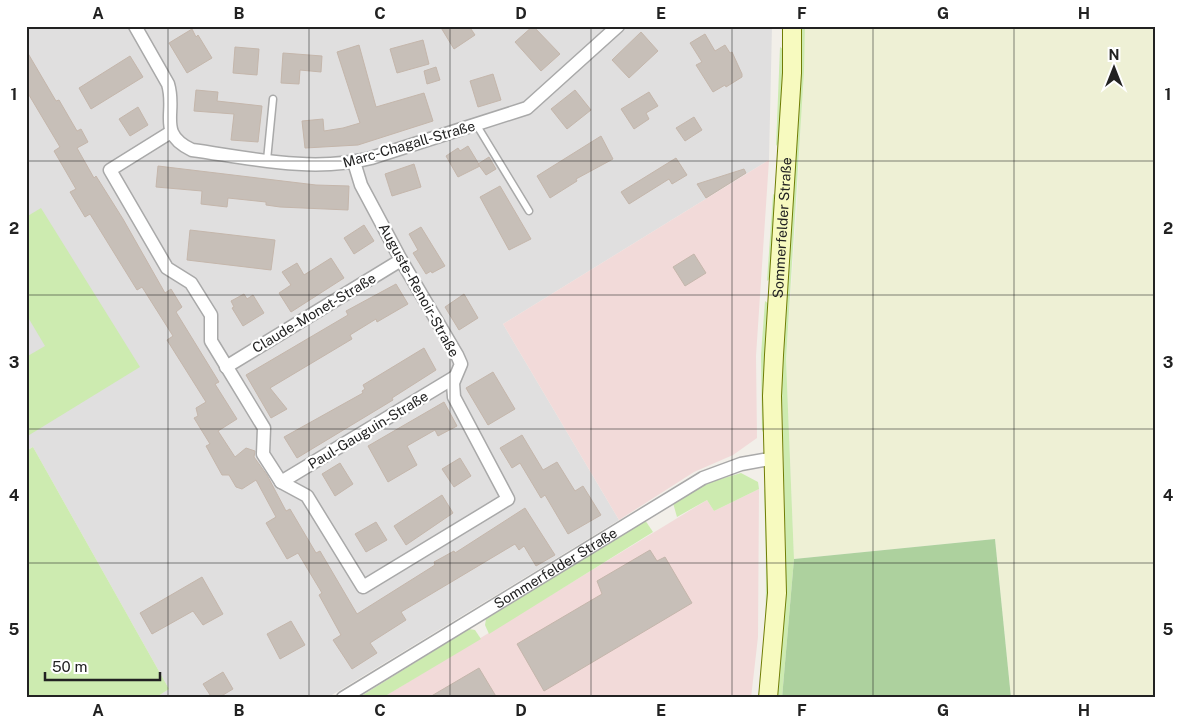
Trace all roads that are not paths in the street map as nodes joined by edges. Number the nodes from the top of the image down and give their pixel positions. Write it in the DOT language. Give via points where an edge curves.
graph roads {
  1 [pos="135,26"];
  2 [pos="618,26"];
  3 [pos="792,26"];
  4 [pos="274,99"];
  5 [pos="476,124"];
  6 [pos="171,132"];
  7 [pos="267,160"];
  8 [pos="354,162"];
  9 [pos="529,211"];
  10 [pos="401,260"];
  11 [pos="226,367"];
  12 [pos="455,377"];
  13 [pos="775,458"];
  14 [pos="281,482"];
  15 [pos="342,698"];
  16 [pos="768,698"];
  1 -- 6 [label="street" via="171,92"];
  2 -- 5 [label="street, Marc-Chagall-Straße" via="527,108"];
  3 -- 13 [label="main road, Sommerfelder Straße" via="772,396"];
  4 -- 7 [label="lane"];
  5 -- 8 [label="street, Marc-Chagall-Straße"];
  5 -- 9 [label="lane"];
  6 -- 7 [label="street, Marc-Chagall-Straße" via="174,139 192,150"];
  6 -- 11 [label="street" via="110,170 167,268 190,283 211,314 211,341"];
  7 -- 8 [label="street, Marc-Chagall-Straße" via="319,165"];
  8 -- 10 [label="street, Auguste-Renoir-Straße" via="361,185"];
  10 -- 11 [label="street, Claude-Monet-Straße"];
  10 -- 12 [label="street, Auguste-Renoir-Straße" via="457,355 460,364"];
  11 -- 14 [label="street" via="264,428 263,454"];
  12 -- 14 [label="street, Paul-Gauguin-Straße"];
  12 -- 14 [label="street, Auguste-Renoir-Straße" via="454,396 508,499 363,587 307,496"];
  13 -- 15 [label="street, Sommerfelder Straße" via="741,464 703,478"];
  13 -- 16 [label="main road, Sommerfelder Straße" via="777,593"];
}
